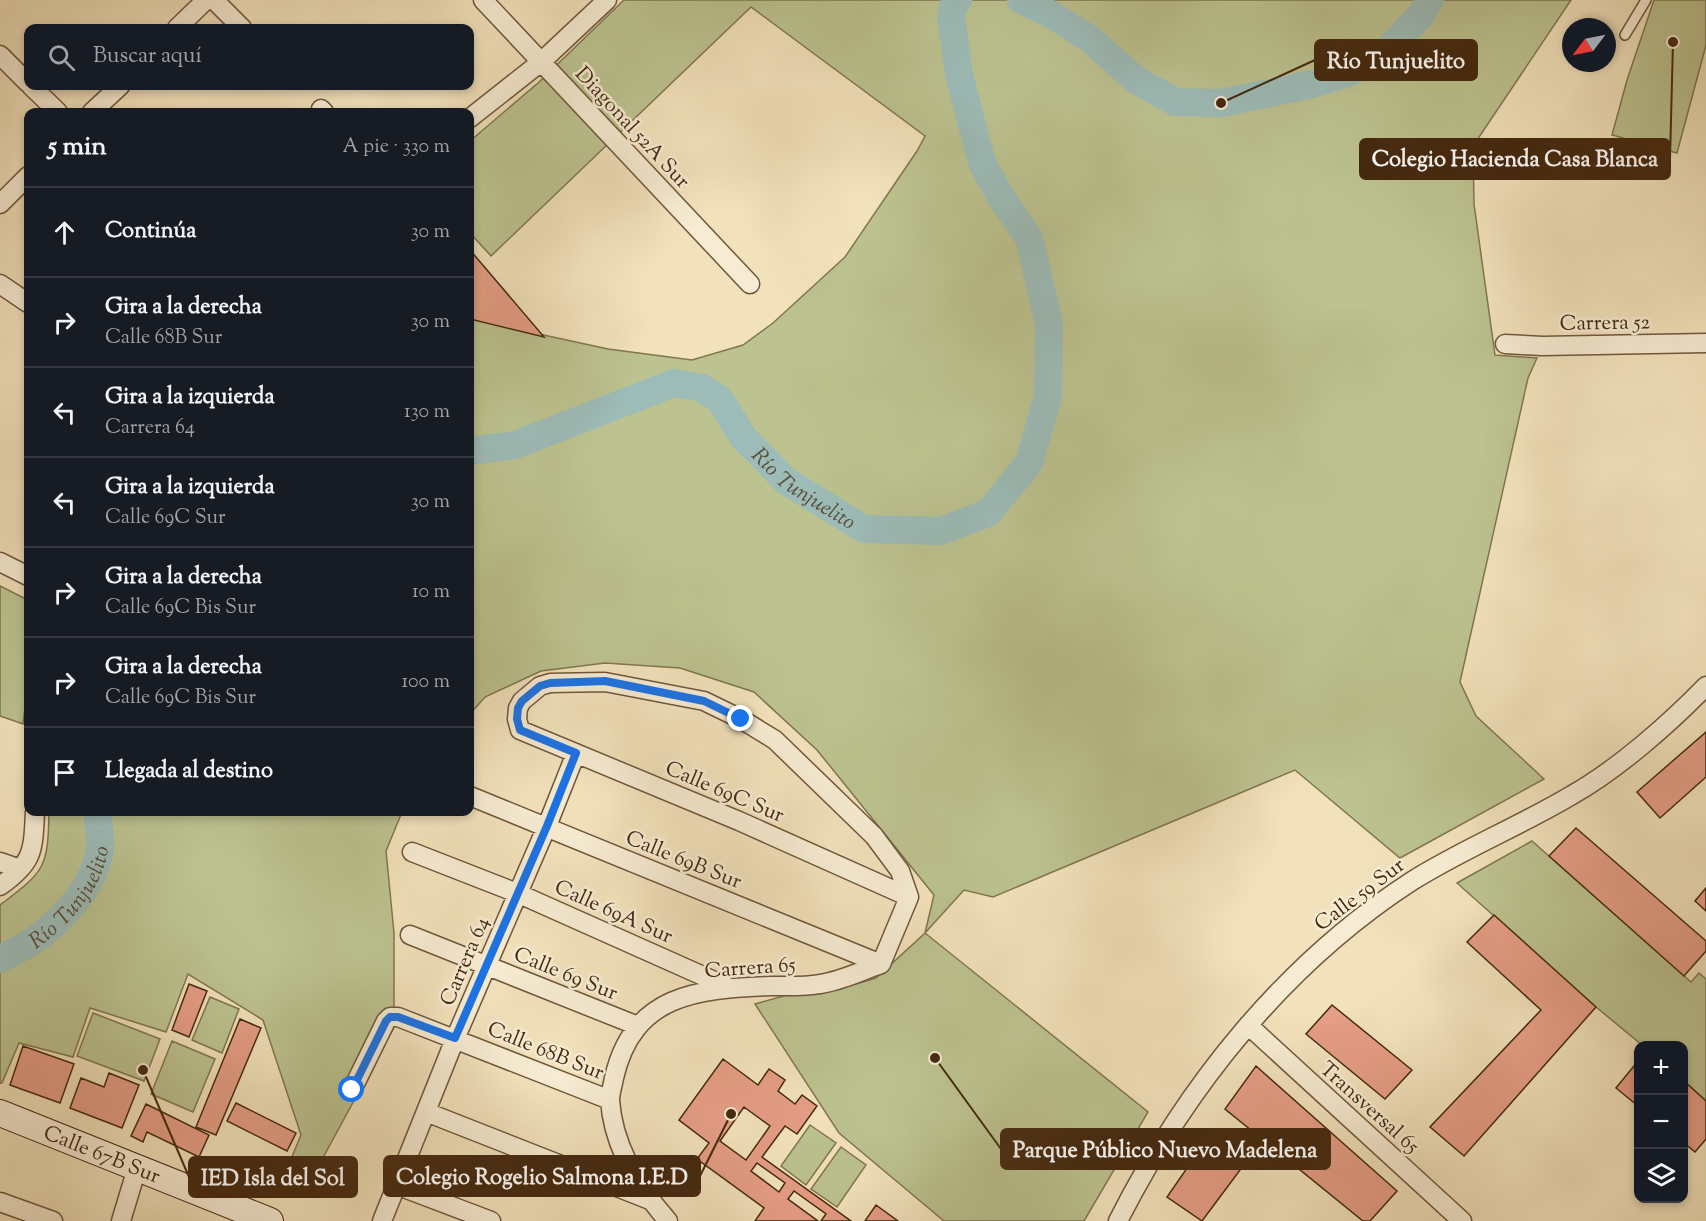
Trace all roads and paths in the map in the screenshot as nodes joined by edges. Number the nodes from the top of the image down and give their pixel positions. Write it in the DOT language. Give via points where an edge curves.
graph roads {
  1 [pos="206,0"];
  2 [pos="214,0"];
  3 [pos="483,0"];
  4 [pos="607,0"];
  5 [pos="1646,0"];
  6 [pos="181,24"];
  7 [pos="238,24"];
  8 [pos="1625,34"];
  9 [pos="0,55"];
  10 [pos="541,62"];
  11 [pos="24,78"];
  12 [pos="36,90"];
  13 [pos="116,90"];
  14 [pos="54,108"];
  15 [pos="96,108"];
  16 [pos="474,115"];
  17 [pos="24,180"];
  18 [pos="0,204"];
  19 [pos="0,284"];
  20 [pos="750,284"];
  21 [pos="24,300"];
  22 [pos="1706,343"];
  23 [pos="1505,344"];
  24 [pos="0,562"];
  25 [pos="24,574"];
  26 [pos="1706,686"];
  27 [pos="576,753"];
  28 [pos="474,798"];
  29 [pos="35,816"];
  30 [pos="547,826"];
  31 [pos="412,852"];
  32 [pos="0,862"];
  33 [pos="20,869"];
  34 [pos="0,886"];
  35 [pos="517,893"];
  36 [pos="909,897"];
  37 [pos="410,935"];
  38 [pos="881,964"];
  39 [pos="487,966"];
  40 [pos="730,988"];
  41 [pos="638,1026"];
  42 [pos="1248,1026"];
  43 [pos="455,1038"];
  44 [pos="352,1090"];
  45 [pos="610,1100"];
  46 [pos="426,1112"];
  47 [pos="0,1113"];
  48 [pos="137,1168"];
  49 [pos="396,1185"];
  50 [pos="650,1200"];
  51 [pos="0,1202"];
  52 [pos="53,1221"];
  53 [pos="121,1221"];
  54 [pos="270,1221"];
  55 [pos="382,1221"];
  56 [pos="491,1221"];
  57 [pos="668,1221"];
  58 [pos="1118,1221"];
  59 [pos="1462,1221"];
  1 -- 6 [label="street"];
  2 -- 7 [label="street"];
  3 -- 10 [label="street, Diagonal 52A Sur"];
  4 -- 10 [label="street"];
  5 -- 8 [label="lane"];
  9 -- 11 [label="street"];
  10 -- 16 [label="street"];
  10 -- 20 [label="street, Diagonal 52A Sur"];
  12 -- 14 [label="street"];
  13 -- 15 [label="street"];
  17 -- 18 [label="street"];
  19 -- 21 [label="street"];
  22 -- 23 [label="street, Carrera 52"];
  24 -- 25 [label="street"];
  26 -- 42 [label="street, Calle 59 Sur" via="1656,733 1574,795 1444,862 1375,907 1312,960"];
  27 -- 30 [label="street, Carrera 64"];
  27 -- 36 [label="street, Calle 69C Sur"];
  27 -- 36 [label="street, Calle 69C Sur" via="520,730 518,708 540,686 605,681 704,701 775,740 874,836 900,871"];
  28 -- 30 [label="street, Calle 69B Sur"];
  29 -- 33 [label="street" via="32,850"];
  30 -- 35 [label="street, Carrera 64"];
  30 -- 38 [label="street, Calle 69B Sur"];
  31 -- 35 [label="street, Calle 69A Sur"];
  32 -- 33 [label="street"];
  33 -- 34 [label="street"];
  35 -- 39 [label="street, Carrera 64"];
  35 -- 40 [label="street, Calle 69A Sur"];
  36 -- 38 [label="street"];
  37 -- 39 [label="street, Calle 69 Sur"];
  38 -- 40 [label="street, Carrera 65" via="820,984"];
  39 -- 41 [label="street, Calle 69 Sur"];
  39 -- 43 [label="street, Carrera 64"];
  40 -- 41 [label="street, Carrera 65" via="672,1002 649,1014"];
  41 -- 45 [label="street, Carrera 65" via="618,1063"];
  42 -- 58 [label="street, Calle 59 Sur" via="1179,1117"];
  42 -- 59 [label="street, Transversal 65"];
  43 -- 44 [label="street, Calle 68B Sur" via="390,1017"];
  43 -- 45 [label="street, Calle 68B Sur"];
  43 -- 46 [label="street, Carrera 64"];
  45 -- 50 [label="street, Carrera 65" via="622,1151"];
  46 -- 49 [label="street, Carrera 64"];
  46 -- 50 [label="street"];
  47 -- 48 [label="street, Calle 67B Sur"];
  48 -- 53 [label="street"];
  48 -- 54 [label="street, Calle 67B Sur"];
  49 -- 55 [label="street, Carrera 64"];
  49 -- 56 [label="street"];
  50 -- 57 [label="street, Carrera 65"];
  51 -- 52 [label="street"];
}
